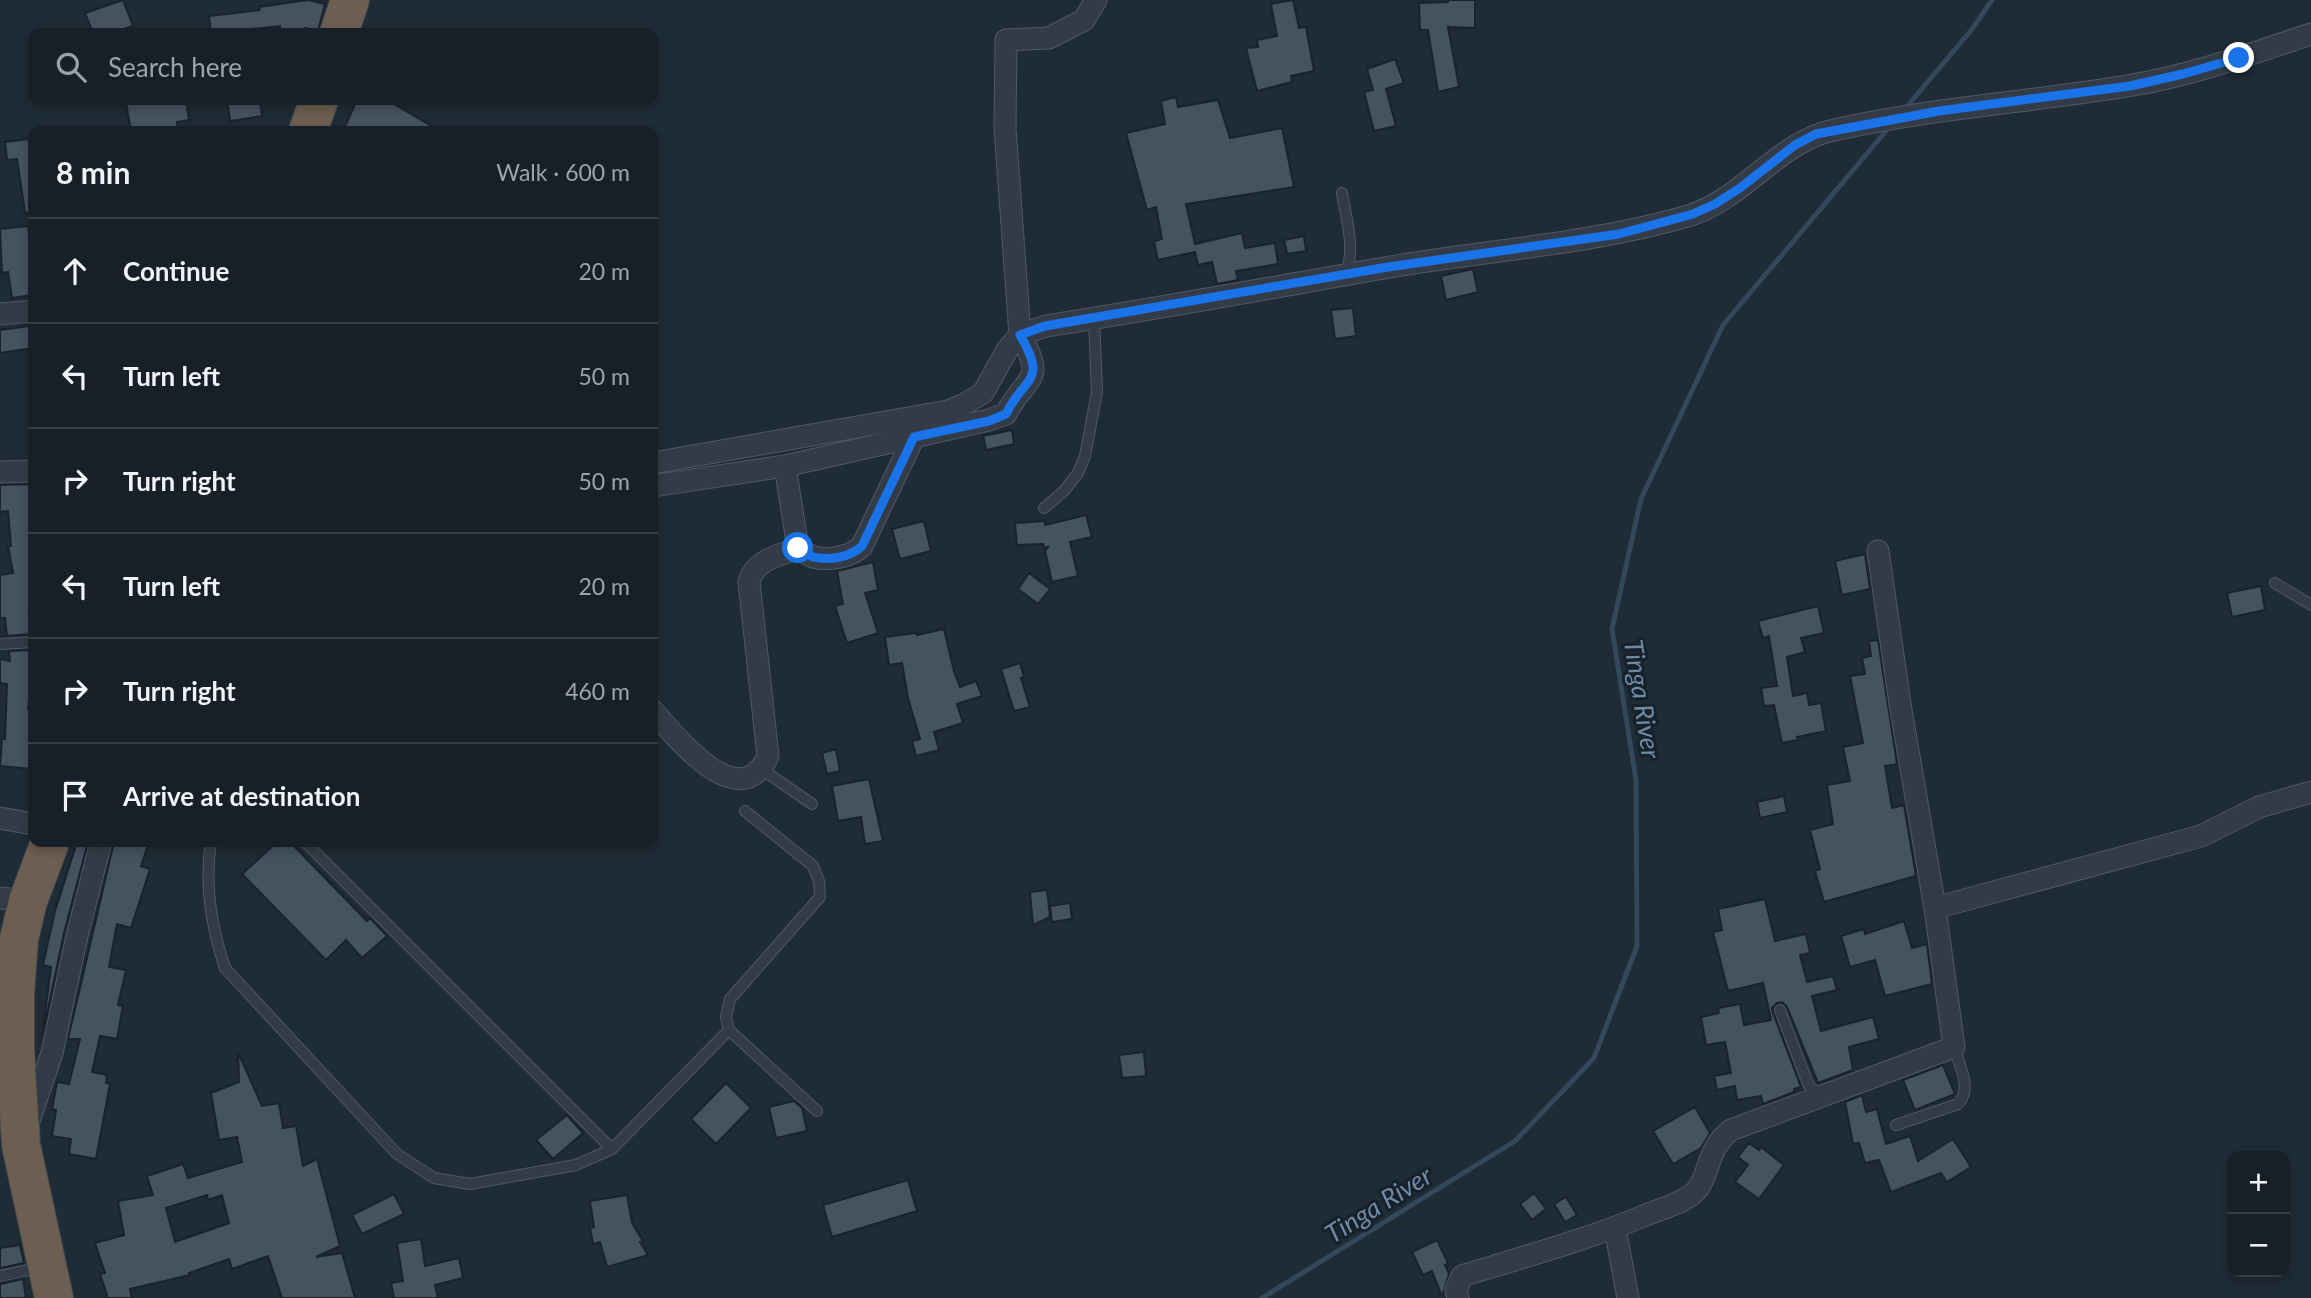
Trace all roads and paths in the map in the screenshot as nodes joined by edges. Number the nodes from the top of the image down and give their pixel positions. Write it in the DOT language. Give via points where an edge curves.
graph roads {
  1 [pos="350,0"];
  2 [pos="1096,0"];
  3 [pos="342,28"];
  4 [pos="2311,34"];
  5 [pos="317,105"];
  6 [pos="310,126"];
  7 [pos="1342,193"];
  8 [pos="1344,275"];
  9 [pos="28,311"];
  10 [pos="0,314"];
  11 [pos="1094,318"];
  12 [pos="1020,335"];
  13 [pos="914,437"];
  14 [pos="658,462"];
  15 [pos="785,466"];
  16 [pos="28,471"];
  17 [pos="0,472"];
  18 [pos="658,485"];
  19 [pos="1044,508"];
  20 [pos="798,548"];
  21 [pos="1878,551"];
  22 [pos="2275,583"];
  23 [pos="2311,606"];
  24 [pos="28,642"];
  25 [pos="0,644"];
  26 [pos="658,717"];
  27 [pos="760,768"];
  28 [pos="2311,792"];
  29 [pos="813,804"];
  30 [pos="746,811"];
  31 [pos="0,818"];
  32 [pos="28,823"];
  33 [pos="47,847"];
  34 [pos="100,847"];
  35 [pos="210,847"];
  36 [pos="310,847"];
  37 [pos="14,899"];
  38 [pos="1935,908"];
  39 [pos="1780,1010"];
  40 [pos="729,1030"];
  41 [pos="1954,1047"];
  42 [pos="7,1050"];
  43 [pos="1821,1098"];
  44 [pos="817,1111"];
  45 [pos="1896,1125"];
  46 [pos="21,1145"];
  47 [pos="612,1149"];
  48 [pos="1615,1228"];
  49 [pos="0,1276"];
  50 [pos="50,1282"];
  51 [pos="1458,1298"];
  52 [pos="1628,1298"];
  1 -- 3 [label="highway"];
  2 -- 12 [label="street" via="1084,20 1049,38 1006,40 1005,128"];
  4 -- 8 [label="street" via="2130,86 1939,111 1816,134 1715,204 1619,234"];
  5 -- 6 [label="highway"];
  7 -- 8 [label="lane" via="1350,248"];
  8 -- 11 [label="street"];
  9 -- 10 [label="street"];
  11 -- 12 [label="street"];
  11 -- 19 [label="lane" via="1097,392 1085,456 1064,491"];
  12 -- 13 [label="street" via="1031,354 1031,380 1006,414"];
  12 -- 14 [label="street" via="983,393 948,411"];
  13 -- 15 [label="street"];
  13 -- 20 [label="street" via="854,554 814,557"];
  15 -- 18 [label="street"];
  15 -- 20 [label="street"];
  16 -- 17 [label="street"];
  20 -- 27 [label="street" via="762,562 749,582 768,756"];
  21 -- 38 [label="street"];
  22 -- 23 [label="lane"];
  24 -- 25 [label="lane"];
  26 -- 27 [label="street" via="684,747 718,774 743,778"];
  27 -- 29 [label="lane"];
  28 -- 38 [label="street" via="2259,807 2202,836"];
  30 -- 40 [label="lane" via="813,866 820,897 730,999"];
  31 -- 32 [label="street"];
  33 -- 37 [label="highway"];
  34 -- 46 [label="street" via="52,1053"];
  35 -- 47 [label="lane" via="209,905 225,968 397,1154 434,1178 470,1184 576,1166"];
  36 -- 47 [label="lane"];
  37 -- 42 [label="highway" via="19,939"];
  38 -- 41 [label="street"];
  39 -- 43 [label="lane" via="1808,1084"];
  40 -- 44 [label="lane"];
  40 -- 47 [label="lane"];
  41 -- 43 [label="street"];
  41 -- 45 [label="lane" via="1965,1096 1958,1104"];
  42 -- 46 [label="highway"];
  43 -- 48 [label="street" via="1731,1130 1713,1149 1701,1186 1692,1195"];
  46 -- 50 [label="highway"];
  48 -- 51 [label="street" via="1462,1276"];
  48 -- 52 [label="street"];
  49 -- 50 [label="lane"];
}
